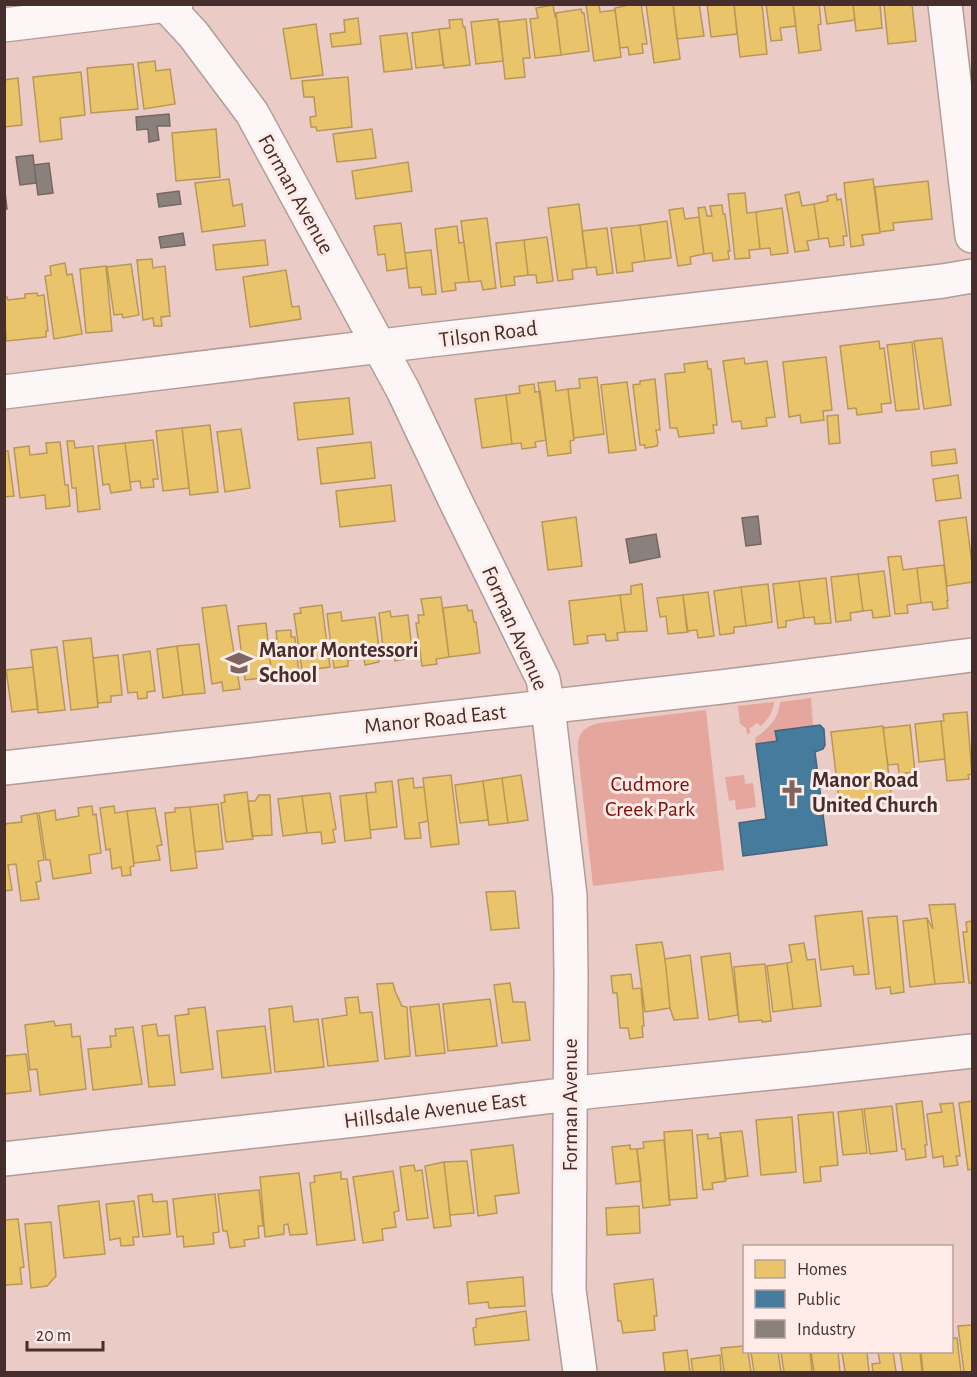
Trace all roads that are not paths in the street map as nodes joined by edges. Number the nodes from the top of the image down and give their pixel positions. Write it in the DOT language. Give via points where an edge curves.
graph roads {
  1 [pos="945,4"];
  2 [pos="169,5"];
  3 [pos="4,25"];
  4 [pos="972,236"];
  5 [pos="972,276"];
  6 [pos="380,346"];
  7 [pos="4,392"];
  8 [pos="972,655"];
  9 [pos="548,707"];
  10 [pos="4,768"];
  11 [pos="972,1051"];
  12 [pos="570,1095"];
  13 [pos="4,1159"];
  14 [pos="580,1372"];
  1 -- 4 [label="street"];
  2 -- 3 [label="street"];
  2 -- 6 [label="street, Forman Avenue" via="252,113"];
  5 -- 6 [label="street, Tilson Road"];
  6 -- 7 [label="street, Tilson Road"];
  6 -- 9 [label="street, Forman Avenue" via="543,679"];
  8 -- 9 [label="street, Manor Road East"];
  9 -- 10 [label="street, Manor Road East"];
  9 -- 12 [label="street, Forman Avenue" via="570,896"];
  11 -- 12 [label="street, Hillsdale Avenue East"];
  12 -- 13 [label="street, Hillsdale Avenue East"];
  12 -- 14 [label="street, Forman Avenue" via="569,1290"];
}
